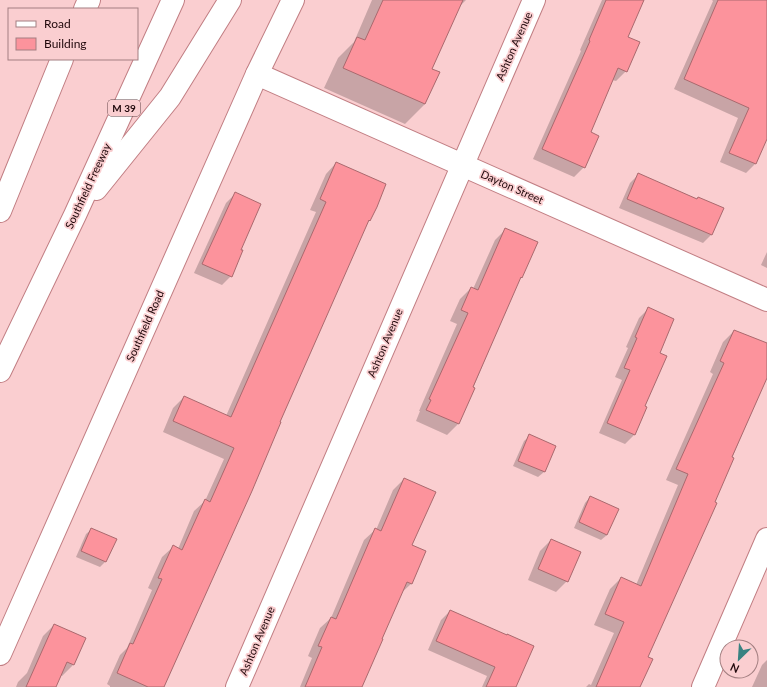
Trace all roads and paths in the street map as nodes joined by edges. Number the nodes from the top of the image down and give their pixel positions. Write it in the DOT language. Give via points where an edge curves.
graph roads {
  1 [pos="173,0"];
  2 [pos="230,0"];
  3 [pos="293,0"];
  4 [pos="534,0"];
  5 [pos="62,60"];
  6 [pos="257,74"];
  7 [pos="462,165"];
  8 [pos="0,211"];
  9 [pos="75,215"];
  10 [pos="767,300"];
  11 [pos="0,371"];
  12 [pos="767,539"];
  13 [pos="0,654"];
  14 [pos="237,687"];
  15 [pos="703,687"];
  1 -- 9 [label="main road, Southfield Freeway / M 39"];
  2 -- 9 [label="main road" via="170,97"];
  3 -- 6 [label="main road, Southfield Road"];
  4 -- 7 [label="main road, Ashton Avenue"];
  5 -- 8 [label="main road"];
  6 -- 7 [label="main road, Dayton Street"];
  6 -- 13 [label="main road, Southfield Road"];
  7 -- 10 [label="main road, Dayton Street"];
  7 -- 14 [label="main road, Ashton Avenue"];
  9 -- 11 [label="main road, Southfield Freeway / M 39"];
  12 -- 15 [label="main road"];
}
